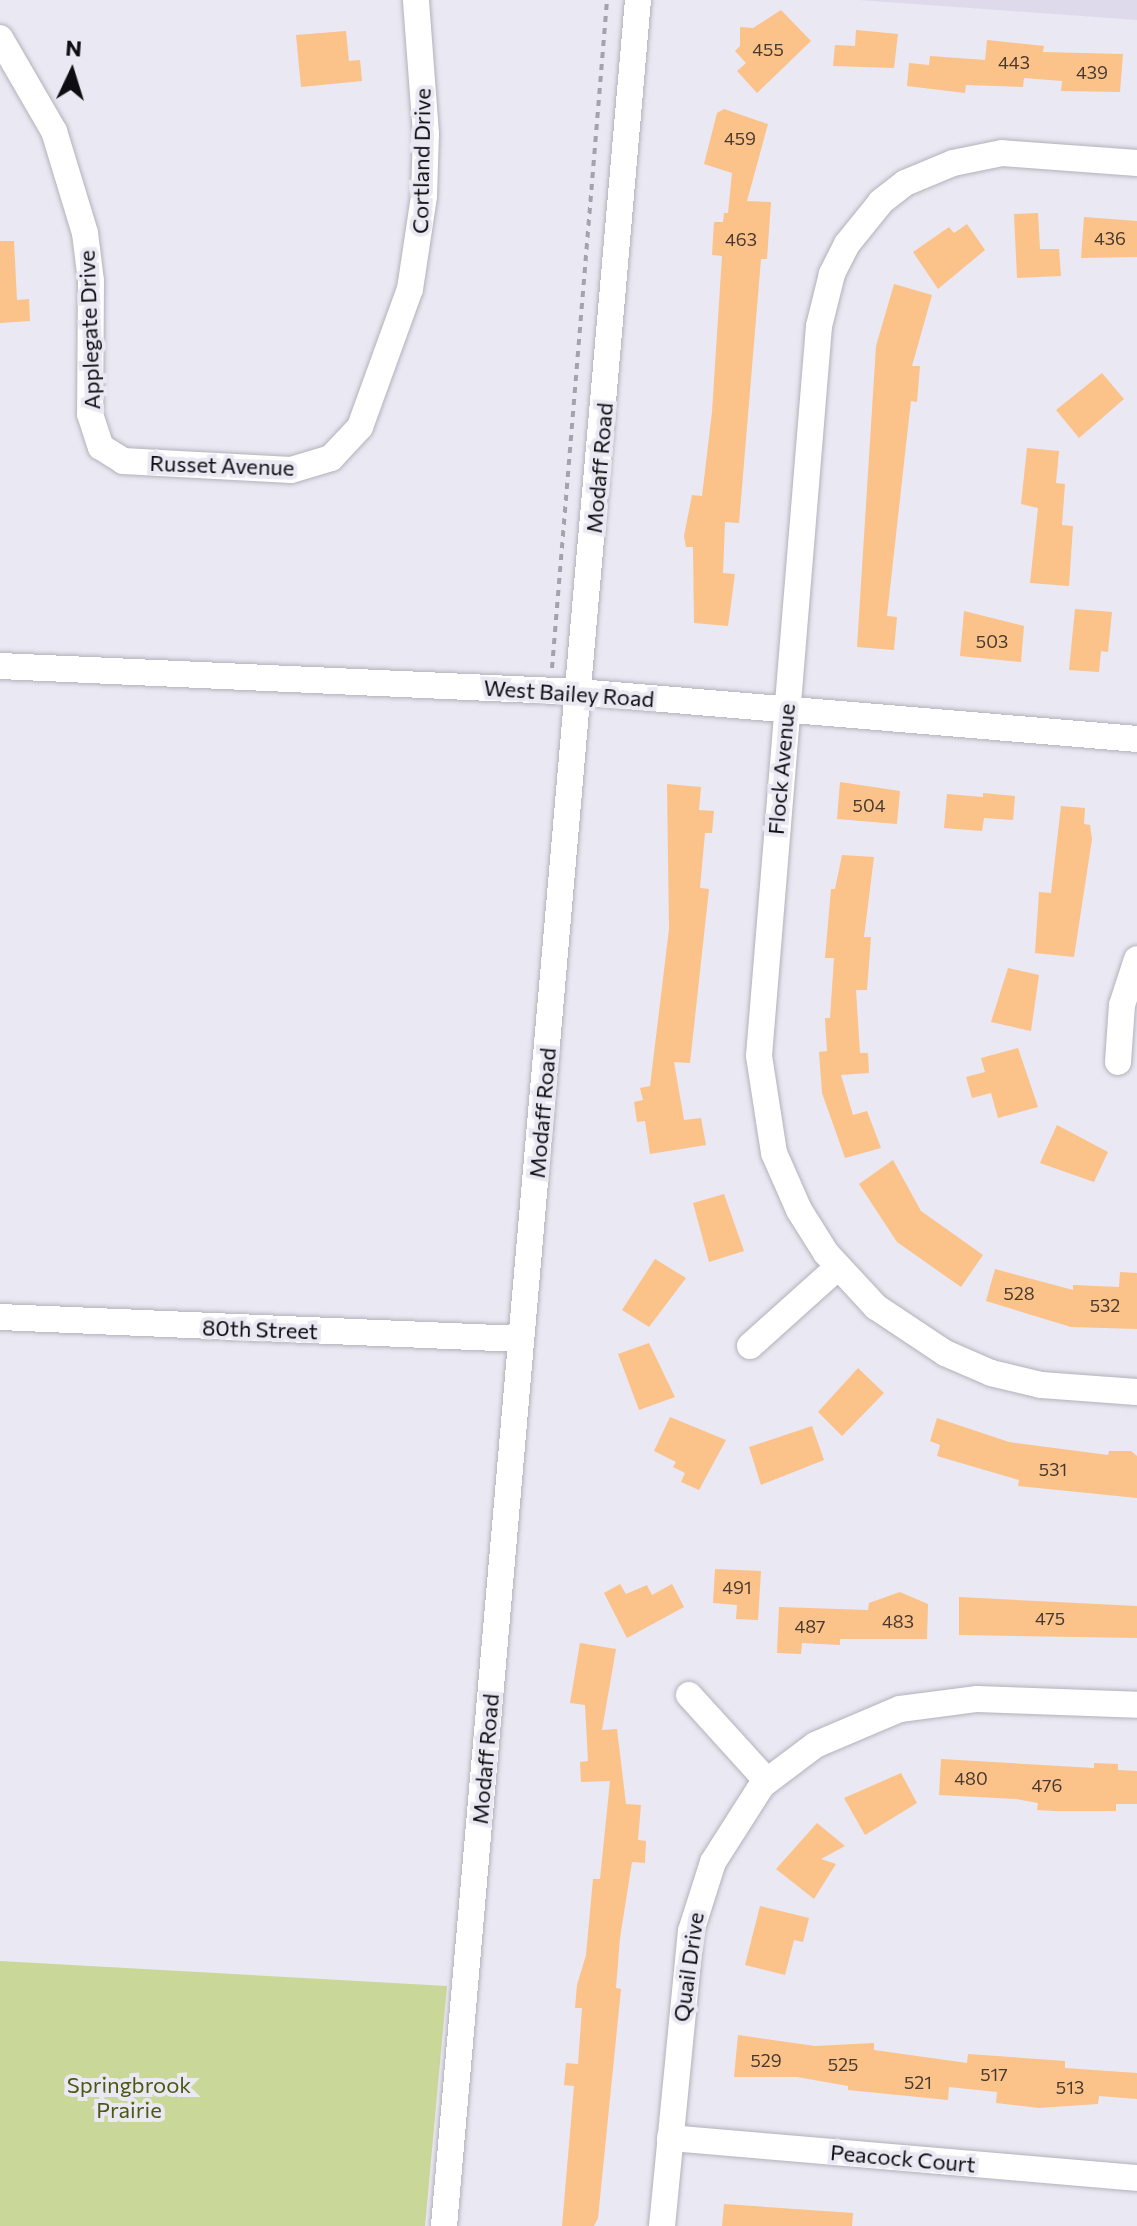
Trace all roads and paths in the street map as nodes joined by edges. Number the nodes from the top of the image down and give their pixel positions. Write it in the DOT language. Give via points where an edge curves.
graph roads {
  1 [pos="416,0"];
  2 [pos="607,0"];
  3 [pos="638,0"];
  4 [pos="0,38"];
  5 [pos="1137,163"];
  6 [pos="101,447"];
  7 [pos="342,449"];
  8 [pos="0,666"];
  9 [pos="550,690"];
  10 [pos="579,692"];
  11 [pos="786,709"];
  12 [pos="1137,739"];
  13 [pos="1137,959"];
  14 [pos="1118,1062"];
  15 [pos="838,1267"];
  16 [pos="0,1317"];
  17 [pos="521,1339"];
  18 [pos="750,1346"];
  19 [pos="1137,1392"];
  20 [pos="689,1695"];
  21 [pos="1137,1705"];
  22 [pos="767,1781"];
  23 [pos="670,2138"];
  24 [pos="1137,2178"];
  25 [pos="444,2226"];
  26 [pos="662,2226"];
  1 -- 7 [label="street, Cortland Drive" via="426,134 418,252 369,412"];
  2 -- 9 [label="path"];
  3 -- 10 [label="street, Modaff Road"];
  4 -- 6 [label="street, Applegate Drive" via="54,131 85,233 92,293 90,414"];
  5 -- 11 [label="street, Flock Avenue" via="1002,153 953,163 905,183 847,244 832,274 819,326"];
  6 -- 7 [label="street, Russet Avenue" via="123,461 291,470 319,464"];
  8 -- 9 [label="street, West Bailey Road"];
  9 -- 10 [label="street, West Bailey Road"];
  10 -- 11 [label="street, West Bailey Road"];
  10 -- 17 [label="street, Modaff Road"];
  11 -- 12 [label="street, West Bailey Road"];
  11 -- 15 [label="street, Flock Avenue" via="762,1000 763,1105 774,1153 799,1210"];
  13 -- 14 [label="street" via="1122,1005"];
  15 -- 18 [label="street"];
  15 -- 19 [label="street, Flock Avenue" via="876,1307 945,1353 1041,1385"];
  16 -- 17 [label="street, 80th Street"];
  17 -- 25 [label="street, Modaff Road"];
  20 -- 22 [label="street"];
  21 -- 22 [label="street, Quail Drive" via="977,1699 900,1709 815,1745"];
  22 -- 23 [label="street, Quail Drive" via="743,1808 698,1902 685,1963"];
  23 -- 24 [label="street, Peacock Court"];
  23 -- 26 [label="street, Quail Drive"];
}
